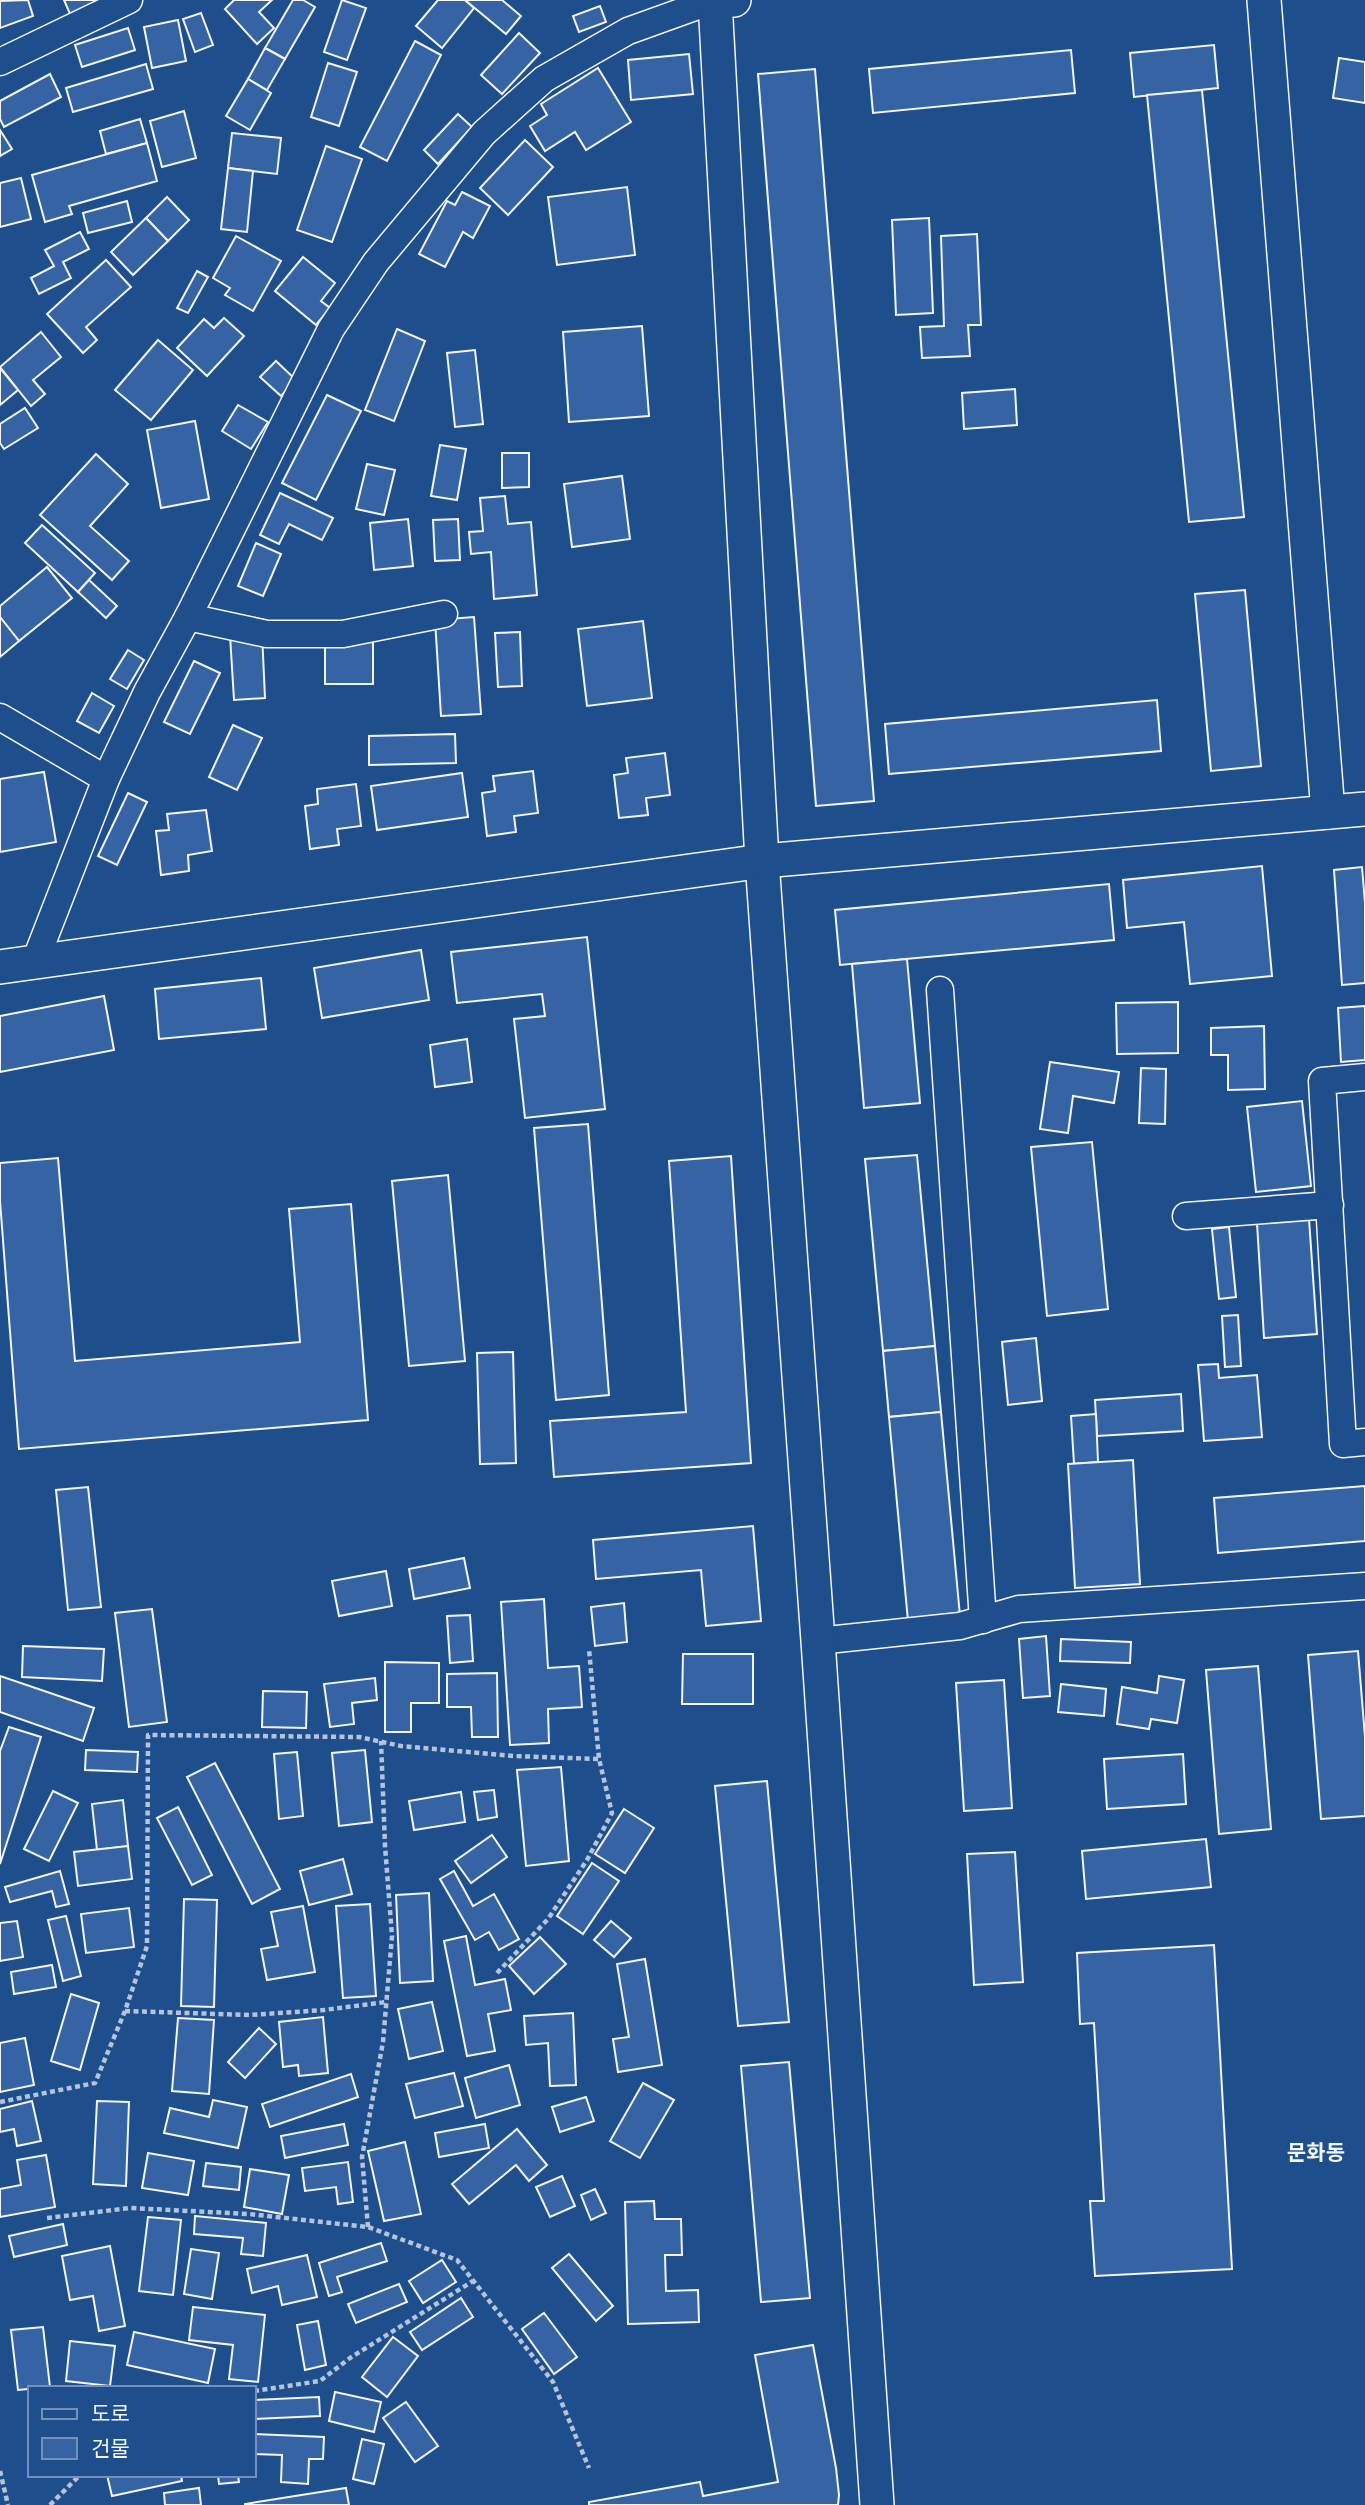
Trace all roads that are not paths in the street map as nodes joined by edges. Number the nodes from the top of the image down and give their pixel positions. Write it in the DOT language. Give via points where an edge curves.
graph roads {
  1 [pos="129,0"];
  2 [pos="721,0"];
  3 [pos="1264,0"];
  4 [pos="0,62"];
  5 [pos="444,614"];
  6 [pos="188,617"];
  7 [pos="0,717"];
  8 [pos="107,779"];
  9 [pos="1365,809"];
  10 [pos="1328,812"];
  11 [pos="762,861"];
  12 [pos="34,964"];
  13 [pos="0,967"];
  14 [pos="940,990"];
  15 [pos="1365,1077"];
  16 [pos="1330,1205"];
  17 [pos="1186,1216"];
  18 [pos="1365,1442"];
  19 [pos="1365,1586"];
  20 [pos="983,1620"];
  21 [pos="818,1641"];
  22 [pos="877,2505"];
  1 -- 4 [label="street"];
  2 -- 6 [label="street" via="628,31 544,79 484,133 376,262 331,329"];
  2 -- 11 [label="street"];
  3 -- 10 [label="street"];
  5 -- 6 [label="street" via="343,634 267,634"];
  6 -- 8 [label="street"];
  7 -- 8 [label="street"];
  8 -- 12 [label="street"];
  9 -- 10 [label="street"];
  10 -- 11 [label="street"];
  11 -- 12 [label="street"];
  11 -- 21 [label="street"];
  12 -- 13 [label="street"];
  14 -- 20 [label="street"];
  15 -- 16 [label="street" via="1322,1081"];
  16 -- 17 [label="street"];
  16 -- 18 [label="street" via="1343,1444"];
  19 -- 20 [label="street" via="1019,1609"];
  20 -- 21 [label="street"];
  21 -- 22 [label="street"];
}
